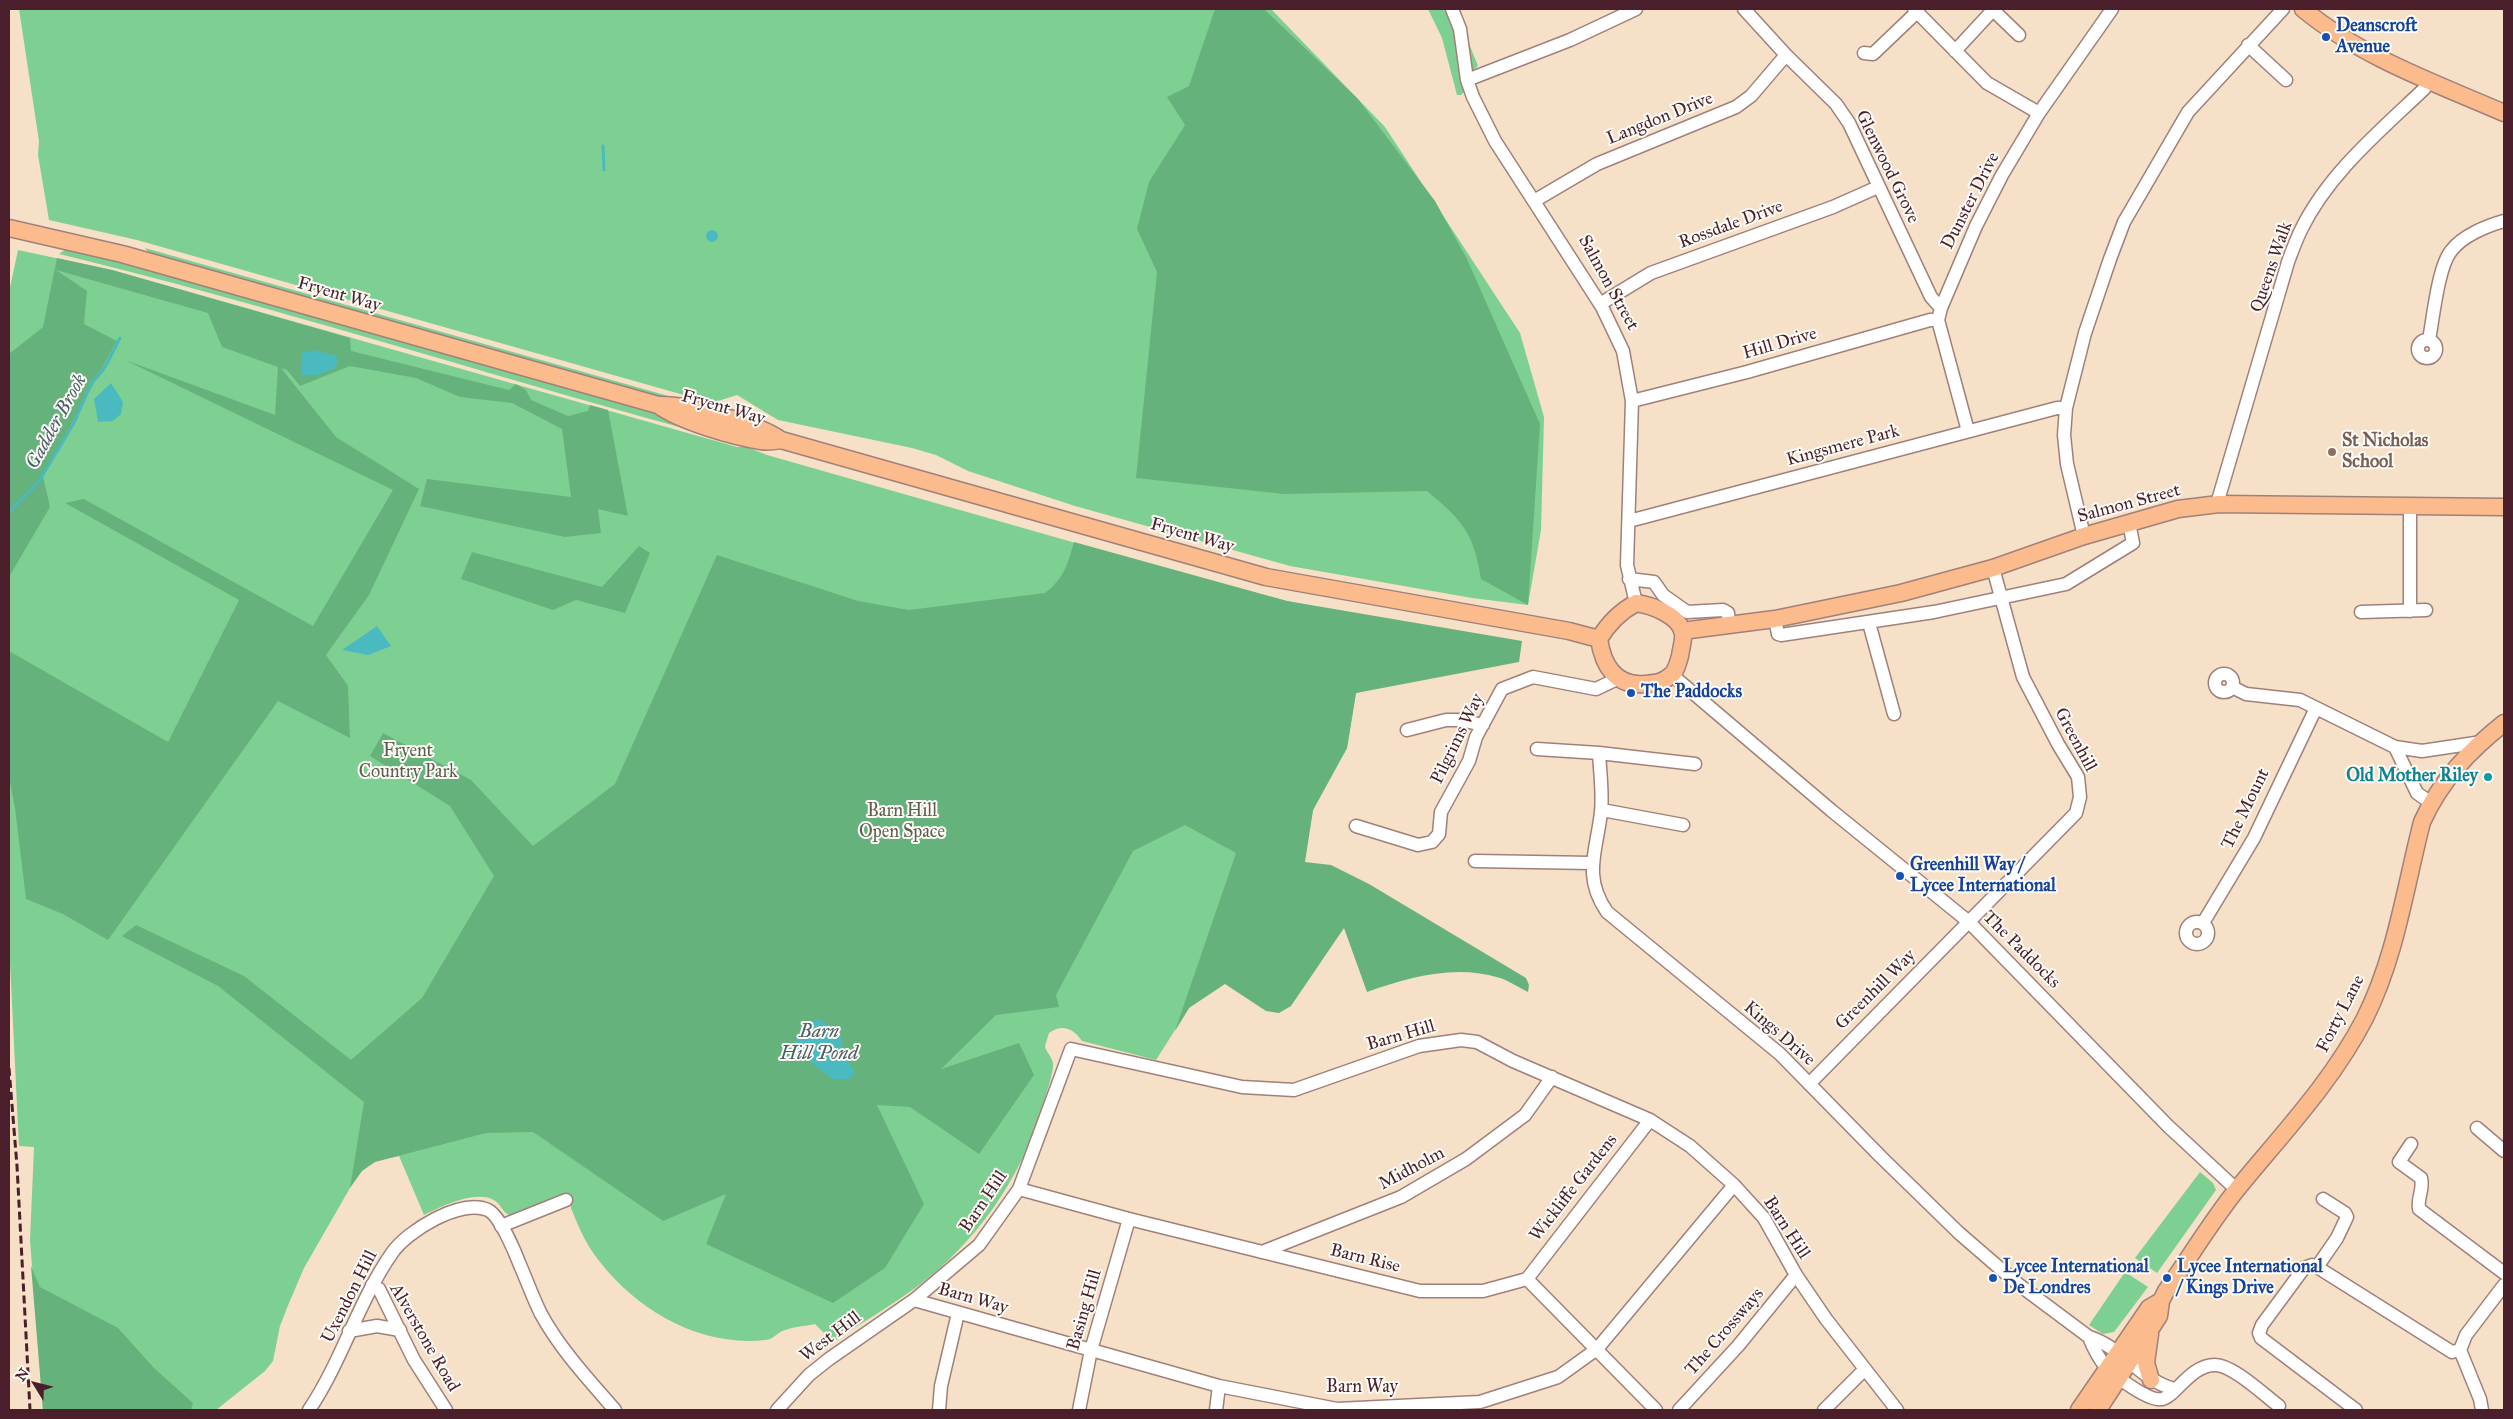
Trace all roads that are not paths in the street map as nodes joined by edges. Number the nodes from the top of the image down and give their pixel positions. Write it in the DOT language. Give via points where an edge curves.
graph roads {
  1 [pos="1452,9"];
  2 [pos="1636,9"];
  3 [pos="1744,9"];
  4 [pos="1992,9"];
  5 [pos="2283,9"];
  6 [pos="2303,9"];
  7 [pos="1915,10"];
  8 [pos="2108,10"];
  9 [pos="2019,35"];
  10 [pos="2248,45"];
  11 [pos="1955,51"];
  12 [pos="1864,53"];
  13 [pos="1786,55"];
  14 [pos="1467,80"];
  15 [pos="2286,80"];
  16 [pos="2429,80"];
  17 [pos="2039,113"];
  18 [pos="2504,113"];
  19 [pos="1878,187"];
  20 [pos="1534,201"];
  21 [pos="2504,221"];
  22 [pos="9,228"];
  23 [pos="1600,304"];
  24 [pos="1939,314"];
  25 [pos="2429,340"];
  26 [pos="1632,401"];
  27 [pos="2066,408"];
  28 [pos="1968,431"];
  29 [pos="2219,504"];
  30 [pos="2410,505"];
  31 [pos="2504,507"];
  32 [pos="1629,521"];
  33 [pos="2129,523"];
  34 [pos="2084,536"];
  35 [pos="1992,568"];
  36 [pos="1629,579"];
  37 [pos="2002,597"];
  38 [pos="1636,603"];
  39 [pos="2426,610"];
  40 [pos="2410,611"];
  41 [pos="2361,612"];
  42 [pos="1774,619"];
  43 [pos="1869,623"];
  44 [pos="1728,624"];
  45 [pos="1682,631"];
  46 [pos="1599,639"];
  47 [pos="1672,676"];
  48 [pos="1617,679"];
  49 [pos="2232,687"];
  50 [pos="2316,708"];
  51 [pos="1894,714"];
  52 [pos="2504,723"];
  53 [pos="1483,725"];
  54 [pos="1407,730"];
  55 [pos="2482,742"];
  56 [pos="2394,747"];
  57 [pos="1537,749"];
  58 [pos="1599,753"];
  59 [pos="1695,764"];
  60 [pos="2431,803"];
  61 [pos="1602,810"];
  62 [pos="1682,825"];
  63 [pos="1356,826"];
  64 [pos="1475,861"];
  65 [pos="1592,862"];
  66 [pos="1969,922"];
  67 [pos="2203,923"];
  68 [pos="1552,1077"];
  69 [pos="1809,1084"];
  70 [pos="1650,1120"];
  71 [pos="2476,1128"];
  72 [pos="2411,1144"];
  73 [pos="2504,1151"];
  74 [pos="1734,1185"];
  75 [pos="1019,1189"];
  76 [pos="2237,1190"];
  77 [pos="2323,1199"];
  78 [pos="566,1200"];
  79 [pos="1129,1219"];
  80 [pos="499,1221"];
  81 [pos="1262,1252"];
  82 [pos="2317,1267"];
  83 [pos="2504,1273"];
  84 [pos="1796,1275"];
  85 [pos="1527,1279"];
  86 [pos="372,1284"];
  87 [pos="2504,1285"];
  88 [pos="914,1300"];
  89 [pos="2161,1301"];
  90 [pos="958,1313"];
  91 [pos="2150,1329"];
  92 [pos="400,1330"];
  93 [pos="350,1332"];
  94 [pos="2089,1337"];
  95 [pos="1597,1349"];
  96 [pos="1091,1350"];
  97 [pos="2460,1350"];
  98 [pos="2124,1357"];
  99 [pos="2107,1367"];
  100 [pos="1865,1369"];
  101 [pos="2120,1378"];
  102 [pos="2151,1380"];
  103 [pos="1219,1386"];
  104 [pos="2174,1389"];
  105 [pos="2278,1406"];
  106 [pos="309,1410"];
  107 [pos="446,1410"];
  108 [pos="615,1410"];
  109 [pos="776,1410"];
  110 [pos="939,1410"];
  111 [pos="1079,1410"];
  112 [pos="1216,1410"];
  113 [pos="1337,1410"];
  114 [pos="1656,1410"];
  115 [pos="1679,1410"];
  116 [pos="1824,1410"];
  117 [pos="1897,1410"];
  118 [pos="2079,1410"];
  119 [pos="2098,1410"];
  120 [pos="2356,1410"];
  121 [pos="2482,1410"];
  1 -- 14 [label="street, Salmon Street" via="1460,29"];
  2 -- 14 [label="street" via="1570,40"];
  3 -- 13 [label="street, Glenwood Grove"];
  4 -- 9 [label="street"];
  4 -- 11 [label="street"];
  5 -- 10 [label="street"];
  6 -- 16 [label="main road" via="2325,27 2365,51"];
  7 -- 11 [label="street"];
  7 -- 12 [label="street" via="1873,54"];
  8 -- 17 [label="street, Dunster Drive"];
  10 -- 15 [label="street"];
  10 -- 27 [label="street" via="2188,112 2124,222 2085,332"];
  11 -- 17 [label="street" via="1986,83"];
  13 -- 19 [label="street, Glenwood Grove" via="1836,104 1849,123"];
  13 -- 20 [label="street, Langdon Drive" via="1751,96 1736,107 1596,164"];
  14 -- 20 [label="street, Salmon Street" via="1472,97 1495,141"];
  16 -- 18 [label="main road"];
  16 -- 29 [label="street, Queens Walk" via="2424,89 2369,142 2323,193 2300,230"];
  17 -- 24 [label="street, Dunster Drive" via="1976,226"];
  19 -- 23 [label="street, Rossdale Drive" via="1833,207 1651,272"];
  19 -- 24 [label="street, Glenwood Grove"];
  20 -- 23 [label="street, Salmon Street"];
  21 -- 25 [label="street" via="2461,240 2450,251 2444,263"];
  22 -- 46 [label="main road, Fryent Way" via="122,254 658,405 680,406 767,430 781,440 1266,577"];
  23 -- 26 [label="street, Salmon Street" via="1623,351"];
  24 -- 26 [label="street, Hill Drive" via="1930,320 1747,372"];
  24 -- 28 [label="street"];
  26 -- 32 [label="street, Salmon Street"];
  27 -- 28 [label="street, Kingsmere Park"];
  27 -- 34 [label="street" via="2067,464"];
  28 -- 32 [label="street, Kingsmere Park"];
  29 -- 30 [label="main road, Salmon Street"];
  29 -- 33 [label="main road, Salmon Street" via="2178,509"];
  30 -- 31 [label="main road, Salmon Street"];
  30 -- 40 [label="street"];
  32 -- 36 [label="street, Salmon Street"];
  33 -- 34 [label="main road, Salmon Street"];
  33 -- 37 [label="street" via="2133,543 2066,584"];
  34 -- 35 [label="main road, Salmon Street"];
  35 -- 37 [label="street, Greenhill"];
  35 -- 42 [label="main road, Salmon Street" via="1901,593"];
  36 -- 38 [label="street, Salmon Street"];
  36 -- 44 [label="street" via="1654,582 1663,595 1687,612 1728,612"];
  37 -- 43 [label="street"];
  37 -- 66 [label="street, Greenhill" via="2023,677 2078,777 2080,797 2072,820"];
  38 -- 45 [label="main road" via="1649,605 1677,621"];
  38 -- 46 [label="main road" via="1604,629"];
  39 -- 40 [label="street"];
  40 -- 41 [label="street"];
  42 -- 43 [label="street" via="1781,635"];
  42 -- 44 [label="main road, Salmon Street"];
  43 -- 51 [label="street"];
  44 -- 45 [label="main road, Salmon Street"];
  45 -- 47 [label="main road" via="1678,665"];
  46 -- 48 [label="main road"];
  47 -- 48 [label="main road" via="1660,683 1631,685"];
  47 -- 66 [label="street, The Paddocks"];
  48 -- 53 [label="street, Pilgrims Way" via="1596,689 1533,677 1502,690"];
  49 -- 50 [label="street" via="2246,694 2300,700"];
  50 -- 56 [label="street"];
  50 -- 67 [label="street, The Mount" via="2254,838"];
  52 -- 55 [label="main road, Forty Lane"];
  53 -- 54 [label="street" via="1446,720"];
  53 -- 63 [label="street, Pilgrims Way" via="1469,762 1441,812 1440,834 1432,842 1418,845"];
  55 -- 56 [label="street" via="2422,751"];
  55 -- 60 [label="main road, Forty Lane" via="2456,766"];
  56 -- 60 [label="street" via="2417,793"];
  57 -- 58 [label="street"];
  58 -- 59 [label="street"];
  58 -- 61 [label="street, Kings Drive"];
  60 -- 76 [label="main road, Forty Lane" via="2422,822 2388,960 2366,1016 2319,1093"];
  61 -- 62 [label="street"];
  61 -- 65 [label="street, Kings Drive"];
  64 -- 65 [label="street"];
  65 -- 69 [label="street, Kings Drive" via="1596,894 1607,912 1780,1054"];
  66 -- 69 [label="street, Greenhill Way"];
  66 -- 76 [label="street, The Paddocks" via="2168,1126"];
  68 -- 70 [label="street, Barn Hill"];
  68 -- 75 [label="street, Barn Hill" via="1477,1042 1461,1040 1418,1046 1294,1090 1242,1087 1071,1049"];
  68 -- 81 [label="street, Midholm" via="1525,1115 1466,1159 1401,1197"];
  69 -- 94 [label="street, Kings Drive" via="1959,1233 2018,1284"];
  70 -- 74 [label="street, Barn Hill" via="1690,1146"];
  70 -- 85 [label="street, Wickliffe Gardens"];
  71 -- 73 [label="street"];
  72 -- 83 [label="street" via="2399,1162 2421,1178 2423,1187 2419,1208"];
  74 -- 84 [label="street, Barn Hill" via="1764,1218"];
  74 -- 95 [label="street, Barn Way"];
  75 -- 79 [label="street, Barn Rise"];
  75 -- 88 [label="street, Barn Hill" via="978,1244"];
  76 -- 89 [label="main road, Forty Lane"];
  77 -- 82 [label="street" via="2347,1217"];
  78 -- 80 [label="street"];
  79 -- 81 [label="street, Barn Rise"];
  79 -- 96 [label="street, Basing Hill"];
  80 -- 86 [label="street, Uxendon Hill" via="488,1210 462,1209 416,1229 394,1250"];
  80 -- 108 [label="street" via="541,1314 571,1359"];
  81 -- 85 [label="street, Barn Rise" via="1420,1291 1483,1291"];
  82 -- 97 [label="street" via="2452,1352"];
  82 -- 120 [label="street" via="2304,1268 2259,1333 2264,1342"];
  84 -- 100 [label="street, Barn Hill"];
  84 -- 115 [label="street, The Crossways" via="1738,1346"];
  85 -- 95 [label="street"];
  86 -- 92 [label="street, Alverstone Road" via="379,1289"];
  86 -- 93 [label="street, Uxendon Hill"];
  87 -- 97 [label="street" via="2466,1335"];
  88 -- 90 [label="street, Barn Way"];
  88 -- 109 [label="street, West Hill" via="829,1359"];
  89 -- 91 [label="main road" via="2159,1316"];
  89 -- 98 [label="main road" via="2149,1308"];
  90 -- 96 [label="street, Barn Way"];
  90 -- 110 [label="street" via="941,1386"];
  91 -- 98 [label="main road"];
  91 -- 102 [label="main road" via="2146,1363"];
  92 -- 93 [label="street" via="377,1326"];
  92 -- 107 [label="street, Alverstone Road" via="414,1360"];
  93 -- 106 [label="street, Uxendon Hill" via="323,1389"];
  94 -- 98 [label="street"];
  94 -- 99 [label="street"];
  95 -- 113 [label="street, Barn Way" via="1558,1377 1480,1402"];
  95 -- 114 [label="street"];
  96 -- 103 [label="street, Barn Way"];
  96 -- 111 [label="street, Basing Hill"];
  97 -- 121 [label="street"];
  98 -- 99 [label="main road"];
  98 -- 101 [label="main road"];
  98 -- 102 [label="street"];
  99 -- 101 [label="street"];
  99 -- 118 [label="main road"];
  100 -- 116 [label="street"];
  100 -- 117 [label="street, Barn Hill"];
  101 -- 104 [label="street" via="2158,1399 2168,1396"];
  101 -- 119 [label="main road"];
  102 -- 104 [label="street"];
  103 -- 112 [label="street"];
  103 -- 113 [label="street, Barn Way"];
  104 -- 105 [label="street" via="2189,1375 2213,1365 2225,1366"];
}
